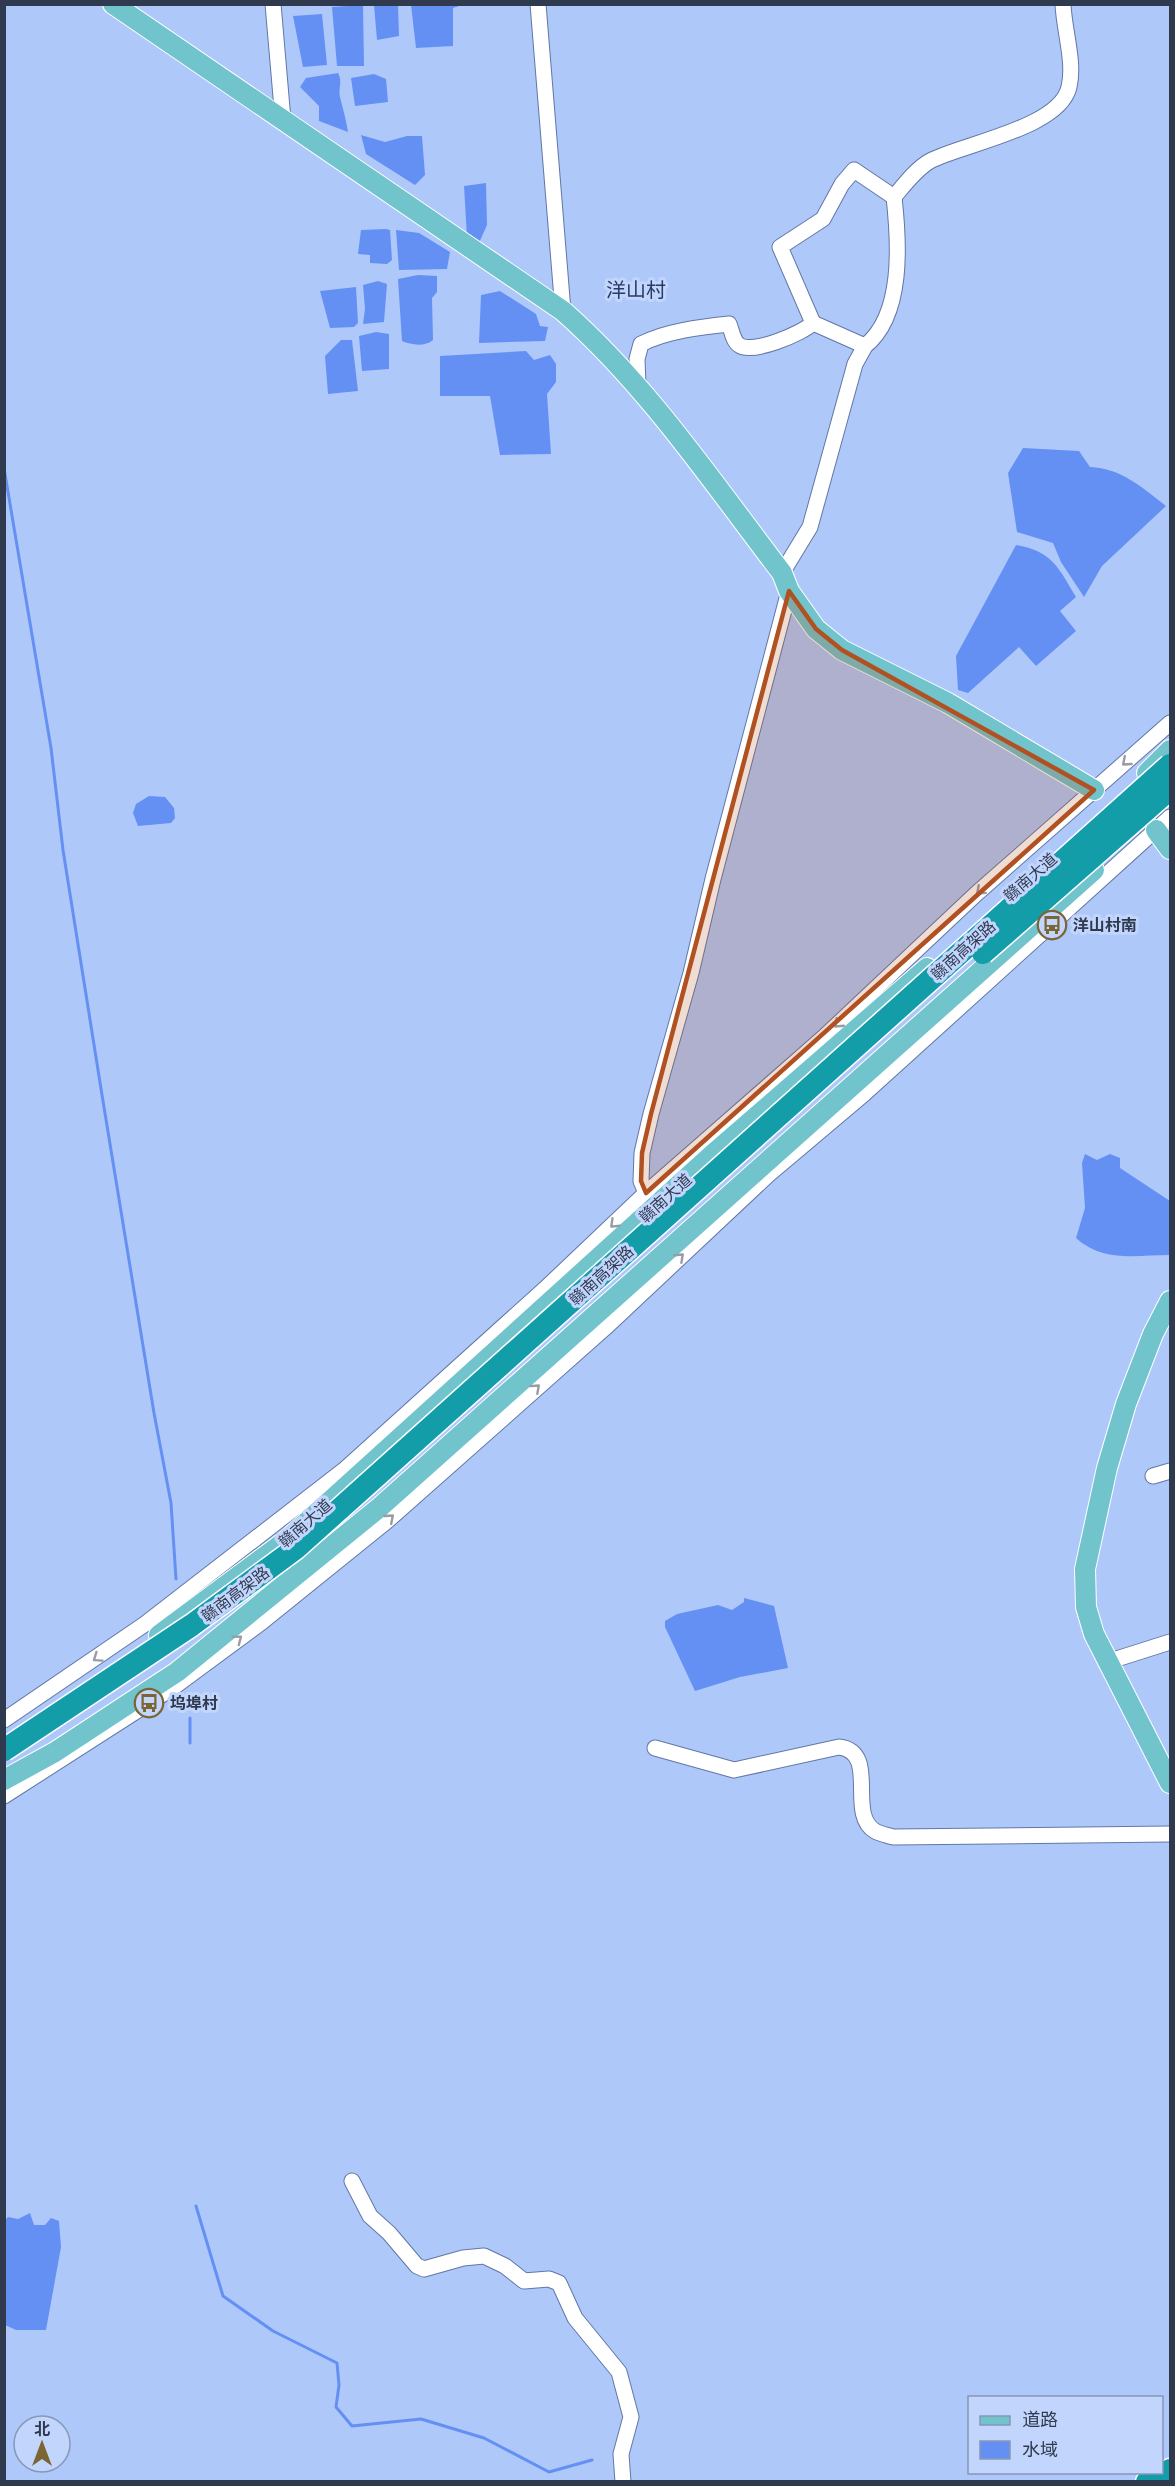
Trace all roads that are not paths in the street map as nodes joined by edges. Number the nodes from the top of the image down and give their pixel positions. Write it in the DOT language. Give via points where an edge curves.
graph roads {
  1 [pos="113,4"];
  2 [pos="273,4"];
  3 [pos="538,4"];
  4 [pos="1063,4"];
  5 [pos="283,120"];
  6 [pos="894,196"];
  7 [pos="563,311"];
  8 [pos="813,323"];
  9 [pos="865,346"];
  10 [pos="638,385"];
  11 [pos="785,582"];
  12 [pos="1170,723"];
  13 [pos="1170,750"];
  14 [pos="1170,765"];
  15 [pos="1170,789"];
  16 [pos="1094,790"];
  17 [pos="1127,793"];
  18 [pos="1170,800"];
  19 [pos="1159,822"];
  20 [pos="1170,849"];
  21 [pos="801,1079"];
  22 [pos="827,1107"];
  23 [pos="713,1154"];
  24 [pos="743,1184"];
  25 [pos="646,1193"];
  26 [pos="1170,1301"];
  27 [pos="1170,1472"];
  28 [pos="1153,1476"];
  29 [pos="1170,1642"];
  30 [pos="1107,1662"];
  31 [pos="35,1719"];
  32 [pos="4,1720"];
  33 [pos="4,1737"];
  34 [pos="655,1748"];
  35 [pos="4,1750"];
  36 [pos="55,1752"];
  37 [pos="4,1764"];
  38 [pos="4,1780"];
  39 [pos="1170,1783"];
  40 [pos="4,1796"];
  41 [pos="1170,1833"];
  42 [pos="352,2181"];
  43 [pos="623,2481"];
  1 -- 5 [label="main road"];
  2 -- 5 [label="street"];
  3 -- 7 [label="street"];
  4 -- 6 [label="street" via="1071,77 1065,97 1035,121 927,162"];
  5 -- 7 [label="main road"];
  6 -- 8 [label="street" via="854,170 823,219 780,247"];
  6 -- 9 [label="street" via="899,239 888,315 877,336"];
  7 -- 10 [label="main road"];
  8 -- 9 [label="street"];
  8 -- 10 [label="street" via="804,332 764,345 736,344 729,324 651,339 641,344 638,351"];
  9 -- 11 [label="street" via="855,364 810,527"];
  10 -- 11 [label="main road"];
  11 -- 16 [label="main road" via="816,629 842,650 948,704"];
  11 -- 25 [label="street" via="691,973 651,1114 641,1162 640,1180"];
  12 -- 16 [label="street, one-way"];
  13 -- 17 [label="main road, 赣南大道"];
  14 -- 35 [label="highway, 赣南高架路, bridge" via="295,1549 192,1625"];
  15 -- 37 [label="highway, 赣南高架路, bridge" via="882,1040 305,1557 159,1666"];
  16 -- 25 [label="street, one-way" via="823,1038"];
  17 -- 19 [label="main road"];
  17 -- 21 [label="main road, 赣南大道"];
  18 -- 19 [label="main road, 赣南大道"];
  19 -- 20 [label="main road"];
  19 -- 22 [label="main road, 赣南大道"];
  40 -- 19 [label="street, one-way" via="174,1687 386,1522 605,1328 768,1175 864,1094"];
  21 -- 22 [label="main road"];
  21 -- 23 [label="main road, 赣南大道"];
  22 -- 24 [label="main road, 赣南大道"];
  23 -- 24 [label="main road"];
  23 -- 31 [label="main road, 赣南大道" via="287,1540 145,1646"];
  24 -- 36 [label="main road, 赣南大道" via="380,1507 177,1672"];
  25 -- 32 [label="street, one-way" via="344,1470 145,1624"];
  26 -- 30 [label="main road" via="1126,1404 1107,1468 1085,1569 1086,1607"];
  27 -- 28 [label="street"];
  29 -- 30 [label="street"];
  30 -- 39 [label="main road"];
  31 -- 33 [label="main road, 赣南大道"];
  31 -- 36 [label="main road"];
  34 -- 41 [label="street" via="734,1770 847,1748 862,1772 865,1819 873,1831 893,1837"];
  36 -- 38 [label="main road, 赣南大道"];
  42 -- 43 [label="street" via="370,2216 417,2266 424,2269 484,2256 524,2281 549,2279 560,2283 574,2318 618,2372 631,2417 621,2454"];
}
